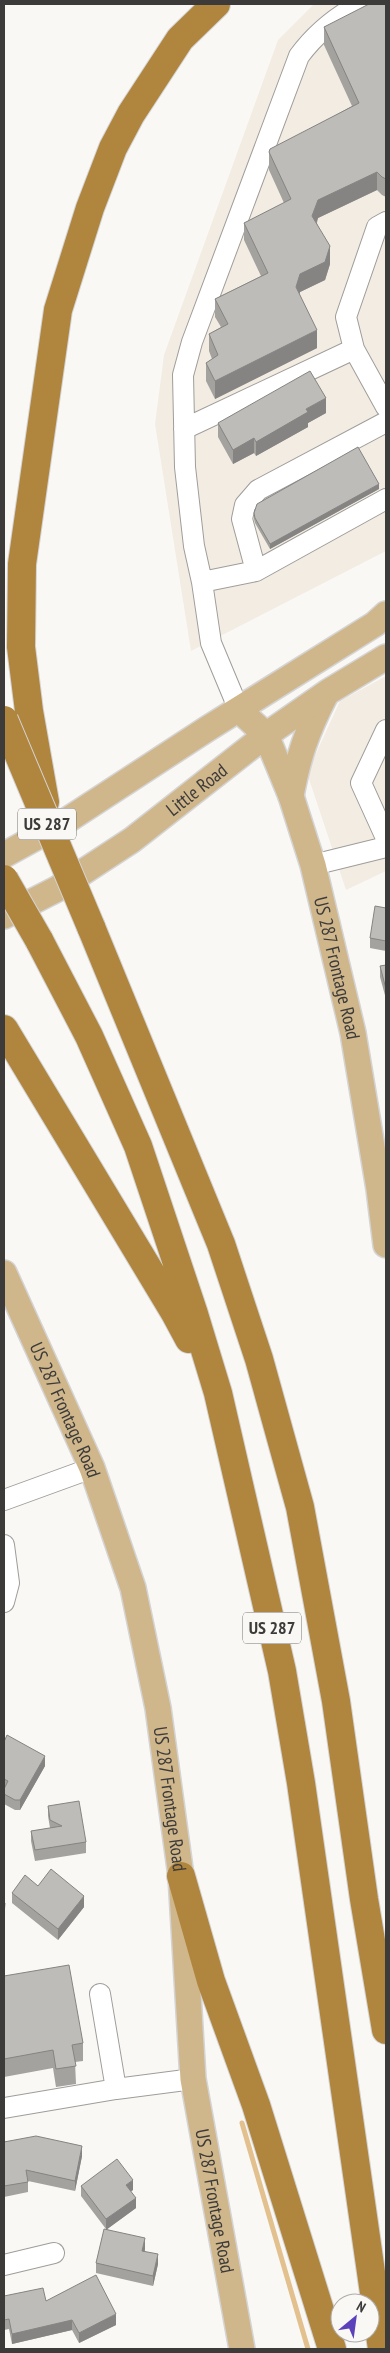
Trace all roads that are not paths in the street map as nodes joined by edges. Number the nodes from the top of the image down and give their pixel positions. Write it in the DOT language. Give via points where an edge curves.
graph roads {
  1 [pos="216,4"];
  2 [pos="360,4"];
  3 [pos="386,222"];
  4 [pos="354,349"];
  5 [pos="386,407"];
  6 [pos="386,422"];
  7 [pos="184,429"];
  8 [pos="386,499"];
  9 [pos="256,571"];
  10 [pos="202,582"];
  11 [pos="386,614"];
  12 [pos="386,656"];
  13 [pos="328,692"];
  14 [pos="239,710"];
  15 [pos="4,720"];
  16 [pos="386,730"];
  17 [pos="266,735"];
  18 [pos="291,796"];
  19 [pos="49,828"];
  20 [pos="386,838"];
  21 [pos="386,847"];
  22 [pos="4,855"];
  23 [pos="313,865"];
  24 [pos="4,878"];
  25 [pos="4,916"];
  26 [pos="4,1029"];
  27 [pos="386,1245"];
  28 [pos="4,1273"];
  29 [pos="218,1393"];
  30 [pos="92,1468"];
  31 [pos="4,1500"];
  32 [pos="4,1545"];
  33 [pos="4,1602"];
  34 [pos="181,1876"];
  35 [pos="100,1994"];
  36 [pos="386,2030"];
  37 [pos="193,2080"];
  38 [pos="116,2089"];
  39 [pos="4,2108"];
  40 [pos="54,2253"];
  41 [pos="4,2265"];
  42 [pos="242,2349"];
  43 [pos="332,2349"];
  44 [pos="382,2349"];
  1 -- 19 [label="highway, bridge" via="180,39 131,114 90,208 58,310 22,564 21,646"];
  2 -- 7 [label="street" via="339,16 299,56 192,342 183,375"];
  3 -- 4 [label="street" via="377,227 346,317"];
  4 -- 5 [label="street"];
  4 -- 7 [label="street"];
  6 -- 9 [label="street" via="258,490 245,505 242,519"];
  7 -- 10 [label="street" via="194,546"];
  8 -- 9 [label="street"];
  9 -- 10 [label="street"];
  10 -- 14 [label="street" via="211,643"];
  11 -- 14 [label="main road"];
  12 -- 13 [label="main road, Little Road"];
  13 -- 17 [label="main road, Little Road"];
  13 -- 18 [label="main road" via="308,730 297,762"];
  14 -- 17 [label="main road, US 287 Frontage Road"];
  14 -- 22 [label="main road" via="66,821"];
  15 -- 19 [label="highway, US 287, bridge"];
  16 -- 20 [label="street" via="361,784"];
  17 -- 18 [label="main road, US 287 Frontage Road"];
  17 -- 25 [label="main road, Little Road" via="132,840 57,889"];
  18 -- 23 [label="main road, US 287 Frontage Road"];
  19 -- 36 [label="highway, US 287, bridge" via="221,1244 259,1359 300,1507 336,1701"];
  21 -- 23 [label="street"];
  23 -- 27 [label="main road, US 287 Frontage Road" via="353,1033"];
  24 -- 29 [label="highway, US 287, bridge" via="90,1036 138,1146"];
  26 -- 29 [label="highway" via="175,1312"];
  28 -- 30 [label="main road, US 287 Frontage Road"];
  29 -- 44 [label="highway, US 287" via="282,1672 301,1783"];
  30 -- 31 [label="street"];
  30 -- 34 [label="main road, US 287 Frontage Road" via="132,1588 158,1708"];
  32 -- 33 [label="street" via="9,1583"];
  34 -- 37 [label="main road, US 287 Frontage Road"];
  34 -- 43 [label="highway" via="211,1981 256,2105"];
  35 -- 38 [label="street"];
  37 -- 38 [label="street"];
  37 -- 42 [label="main road, US 287 Frontage Road"];
  38 -- 39 [label="street"];
  40 -- 41 [label="street"];
}
